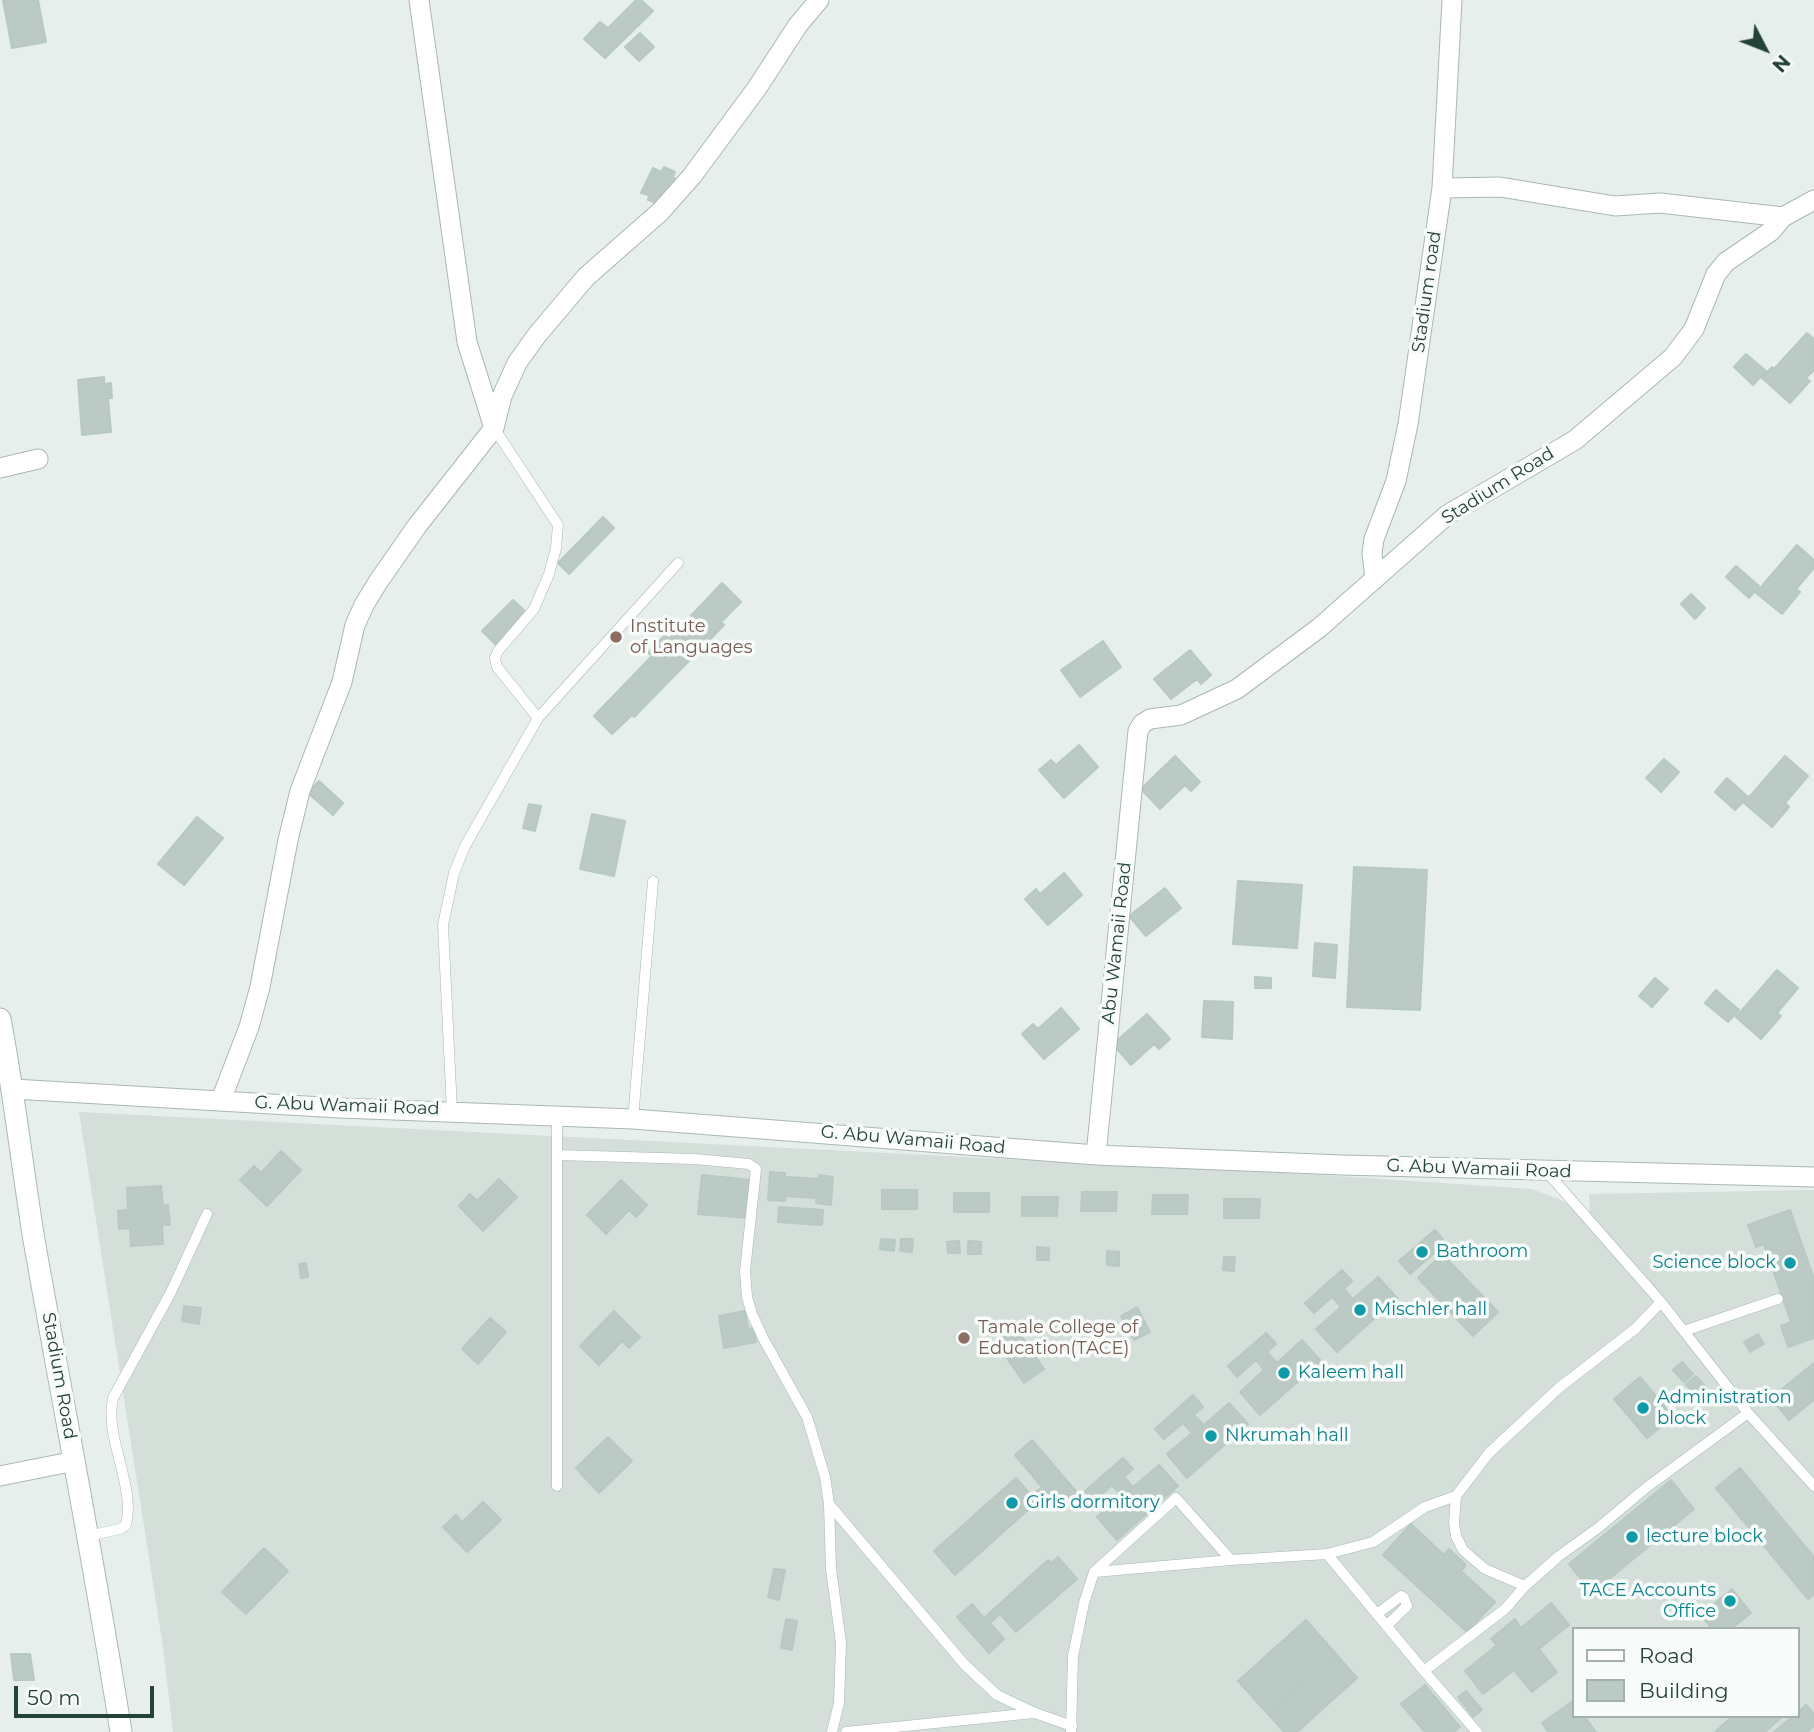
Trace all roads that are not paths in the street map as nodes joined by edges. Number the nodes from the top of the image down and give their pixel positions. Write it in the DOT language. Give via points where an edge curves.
graph roads {
  1 [pos="419,0"];
  2 [pos="819,0"];
  3 [pos="1452,0"];
  4 [pos="1442,188"];
  5 [pos="1814,200"];
  6 [pos="1783,217"];
  7 [pos="494,428"];
  8 [pos="38,459"];
  9 [pos="0,468"];
  10 [pos="678,563"];
  11 [pos="1375,579"];
  12 [pos="538,719"];
  13 [pos="1138,731"];
  14 [pos="653,881"];
  15 [pos="0,1019"];
  16 [pos="13,1089"];
  17 [pos="221,1100"];
  18 [pos="452,1111"];
  19 [pos="557,1116"];
  20 [pos="633,1119"];
  21 [pos="557,1155"];
  22 [pos="1096,1155"];
  23 [pos="1546,1171"];
  24 [pos="1814,1177"];
  25 [pos="207,1214"];
  26 [pos="1778,1299"];
  27 [pos="1661,1302"];
  28 [pos="1684,1331"];
  29 [pos="1748,1413"];
  30 [pos="75,1461"];
  31 [pos="0,1476"];
  32 [pos="557,1486"];
  33 [pos="1814,1486"];
  34 [pos="1456,1496"];
  35 [pos="829,1504"];
  36 [pos="88,1536"];
  37 [pos="1327,1554"];
  38 [pos="1231,1560"];
  39 [pos="1094,1572"];
  40 [pos="1525,1586"];
  41 [pos="1377,1614"];
  42 [pos="1387,1625"];
  43 [pos="1424,1671"];
  44 [pos="1035,1713"];
  45 [pos="1071,1729"];
  46 [pos="121,1732"];
  47 [pos="832,1732"];
  48 [pos="846,1732"];
  49 [pos="1477,1732"];
  1 -- 7 [label="street" via="465,331"];
  2 -- 7 [label="street" via="692,176 660,212 586,277 537,335 512,374"];
  3 -- 4 [label="street, Stadium road"];
  4 -- 6 [label="street" via="1500,187 1615,206 1660,203"];
  4 -- 11 [label="street, Stadium road" via="1408,424 1396,481 1374,539"];
  5 -- 6 [label="street, Stadium Road"];
  6 -- 11 [label="street, Stadium Road" via="1716,274 1694,329 1673,357 1575,440 1447,515"];
  7 -- 12 [label="lane" via="558,525 549,574 534,609 495,658 497,667"];
  7 -- 17 [label="street" via="394,559 355,625 342,682 300,791 260,987"];
  8 -- 9 [label="street"];
  10 -- 12 [label="lane"];
  11 -- 13 [label="street, Stadium Road" via="1237,689 1181,715 1150,719"];
  12 -- 18 [label="lane" via="465,846 446,901 443,925"];
  13 -- 22 [label="street, Abu Wamaii Road"];
  14 -- 20 [label="lane"];
  15 -- 16 [label="main road, Stadium Road"];
  16 -- 17 [label="street, G. Abu Wamaii Road"];
  16 -- 30 [label="main road, Stadium Road" via="34,1238"];
  17 -- 18 [label="street, G. Abu Wamaii Road"];
  18 -- 19 [label="street, G. Abu Wamaii Road"];
  19 -- 20 [label="street, G. Abu Wamaii Road"];
  19 -- 21 [label="lane"];
  20 -- 22 [label="street, G. Abu Wamaii Road"];
  21 -- 32 [label="lane"];
  21 -- 35 [label="lane" via="694,1159 756,1168 745,1271 747,1297 763,1338 807,1417"];
  22 -- 23 [label="street, G. Abu Wamaii Road"];
  23 -- 24 [label="street, G. Abu Wamaii Road"];
  23 -- 27 [label="lane"];
  25 -- 36 [label="lane" via="113,1398 126,1525"];
  26 -- 28 [label="lane"];
  27 -- 28 [label="lane"];
  27 -- 34 [label="lane" via="1489,1453"];
  28 -- 29 [label="lane"];
  29 -- 33 [label="lane"];
  29 -- 40 [label="lane"];
  30 -- 31 [label="street"];
  30 -- 36 [label="main road, Stadium Road"];
  34 -- 37 [label="lane" via="1425,1507 1373,1542"];
  34 -- 40 [label="lane" via="1454,1523 1463,1550 1485,1569"];
  35 -- 44 [label="lane" via="964,1664 997,1695"];
  35 -- 47 [label="lane" via="831,1569 841,1643 839,1703"];
  36 -- 46 [label="main road, Stadium Road"];
  37 -- 38 [label="lane"];
  37 -- 41 [label="lane"];
  38 -- 39 [label="lane"];
  38 -- 39 [label="lane" via="1176,1498"];
  39 -- 45 [label="lane" via="1073,1656"];
  40 -- 43 [label="lane" via="1505,1609"];
  41 -- 42 [label="lane"];
  41 -- 42 [label="lane" via="1404,1598 1407,1606"];
  42 -- 43 [label="lane"];
  43 -- 49 [label="lane"];
  44 -- 45 [label="lane"];
  44 -- 48 [label="lane"];
}
